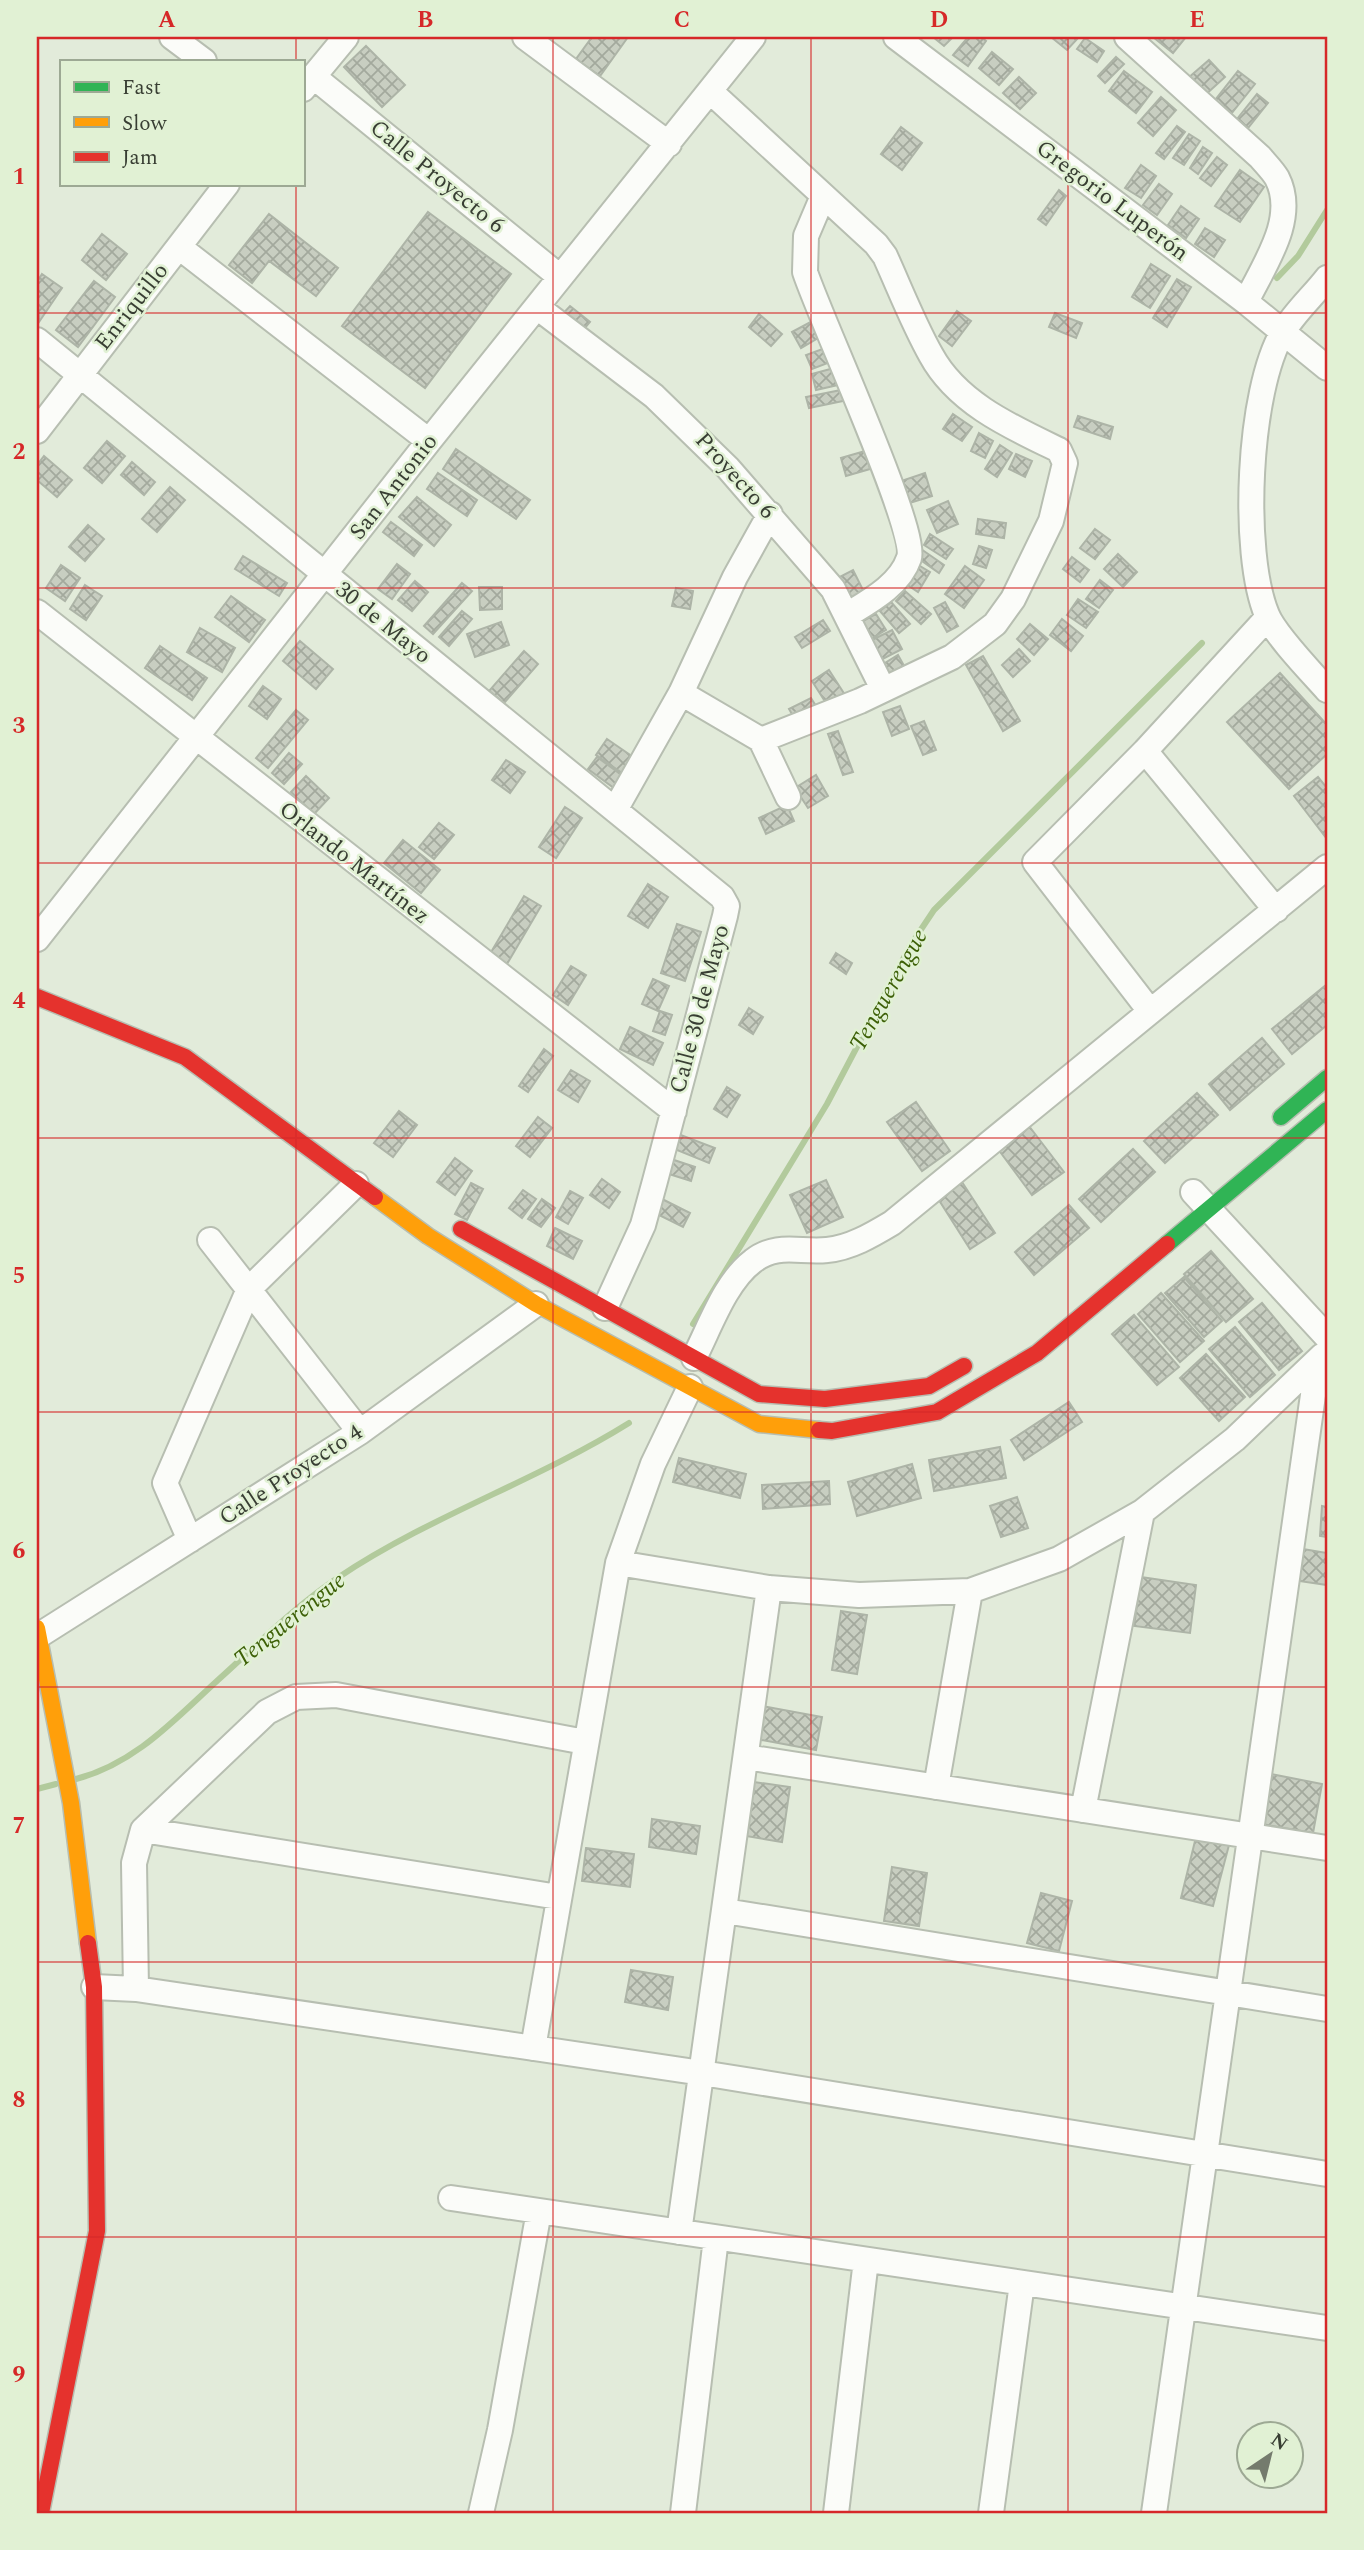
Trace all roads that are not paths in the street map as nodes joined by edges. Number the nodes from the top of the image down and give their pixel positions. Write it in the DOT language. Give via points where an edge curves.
graph roads {
  1 [pos="172,37"];
  2 [pos="346,37"];
  3 [pos="525,37"];
  4 [pos="753,37"];
  5 [pos="896,37"];
  6 [pos="1127,37"];
  7 [pos="203,60"];
  8 [pos="308,83"];
  9 [pos="711,92"];
  10 [pos="669,144"];
  11 [pos="225,186"];
  12 [pos="823,196"];
  13 [pos="179,247"];
  14 [pos="560,277"];
  15 [pos="1327,278"];
  16 [pos="1246,302"];
  17 [pos="537,307"];
  18 [pos="1283,332"];
  19 [pos="37,340"];
  20 [pos="1327,368"];
  21 [pos="80,373"];
  22 [pos="37,430"];
  23 [pos="429,441"];
  24 [pos="770,514"];
  25 [pos="325,576"];
  26 [pos="37,612"];
  27 [pos="847,615"];
  28 [pos="1268,617"];
  29 [pos="1323,677"];
  30 [pos="883,689"];
  31 [pos="681,693"];
  32 [pos="194,739"];
  33 [pos="761,740"];
  34 [pos="1146,751"];
  35 [pos="788,797"];
  36 [pos="615,810"];
  37 [pos="1327,867"];
  38 [pos="727,906"];
  39 [pos="1276,910"];
  40 [pos="37,939"];
  41 [pos="37,997"];
  42 [pos="1150,1011"];
  43 [pos="1327,1078"];
  44 [pos="1327,1110"];
  45 [pos="674,1111"];
  46 [pos="1265,1130"];
  47 [pos="356,1184"];
  48 [pos="1196,1197"];
  49 [pos="442,1218"];
  50 [pos="210,1240"];
  51 [pos="248,1289"];
  52 [pos="537,1304"];
  53 [pos="605,1308"];
  54 [pos="1324,1349"];
  55 [pos="694,1358"];
  56 [pos="975,1360"];
  57 [pos="690,1387"];
  58 [pos="360,1432"];
  59 [pos="1142,1512"];
  60 [pos="190,1540"];
  61 [pos="618,1563"];
  62 [pos="769,1588"];
  63 [pos="970,1591"];
  64 [pos="37,1632"];
  65 [pos="585,1742"];
  66 [pos="746,1757"];
  67 [pos="936,1787"];
  68 [pos="1083,1810"];
  69 [pos="143,1830"];
  70 [pos="1249,1836"];
  71 [pos="1327,1848"];
  72 [pos="558,1897"];
  73 [pos="725,1911"];
  74 [pos="94,1987"];
  75 [pos="136,1989"];
  76 [pos="1226,1993"];
  77 [pos="1327,2010"];
  78 [pos="533,2048"];
  79 [pos="702,2073"];
  80 [pos="1203,2155"];
  81 [pos="1327,2174"];
  82 [pos="451,2198"];
  83 [pos="539,2211"];
  84 [pos="679,2232"];
  85 [pos="716,2238"];
  86 [pos="866,2260"];
  87 [pos="1022,2283"];
  88 [pos="1182,2307"];
  89 [pos="1327,2328"];
  90 [pos="41,2513"];
  91 [pos="481,2513"];
  92 [pos="683,2513"];
  93 [pos="836,2513"];
  94 [pos="991,2513"];
  95 [pos="1158,2513"];
  1 -- 7 [label="street"];
  2 -- 8 [label="street"];
  3 -- 10 [label="street"];
  4 -- 9 [label="street, San Antonio"];
  5 -- 16 [label="street, Gregorio Luperón"];
  6 -- 16 [label="street" via="1278,178 1283,204 1280,230"];
  8 -- 14 [label="street, Calle Proyecto 6"];
  9 -- 10 [label="street, San Antonio"];
  9 -- 12 [label="street"];
  10 -- 14 [label="street, San Antonio"];
  11 -- 13 [label="street, Enriquillo"];
  12 -- 27 [label="street" via="806,236 805,272 911,545 903,570 890,585"];
  12 -- 30 [label="street" via="885,256 932,356 951,382 1007,425 1059,450 1065,463 1051,521 1013,599 995,624 951,657"];
  13 -- 21 [label="street, Enriquillo"];
  13 -- 23 [label="street"];
  14 -- 17 [label="street, San Antonio"];
  15 -- 18 [label="street"];
  16 -- 18 [label="street, Gregorio Luperón"];
  17 -- 23 [label="street, San Antonio"];
  17 -- 24 [label="street, Proyecto 6" via="695,432"];
  18 -- 20 [label="street, Gregorio Luperón"];
  18 -- 28 [label="street" via="1268,367 1257,415 1253,480 1253,560"];
  19 -- 21 [label="street, 30 de Mayo"];
  21 -- 22 [label="street, Enriquillo"];
  21 -- 25 [label="street, 30 de Mayo"];
  23 -- 25 [label="street, San Antonio"];
  24 -- 27 [label="street, Proyecto 6" via="833,589"];
  24 -- 31 [label="street"];
  25 -- 32 [label="street, San Antonio"];
  25 -- 36 [label="street, 30 de Mayo"];
  26 -- 32 [label="street, Orlando Martínez"];
  27 -- 30 [label="street, Proyecto 6"];
  28 -- 29 [label="street"];
  28 -- 34 [label="street"];
  30 -- 33 [label="street"];
  31 -- 33 [label="street"];
  31 -- 36 [label="street"];
  32 -- 40 [label="street, San Antonio"];
  32 -- 45 [label="street, Orlando Martínez"];
  33 -- 35 [label="street"];
  34 -- 39 [label="street"];
  34 -- 42 [label="street" via="1035,862"];
  36 -- 38 [label="street, 30 de Mayo" via="722,897"];
  37 -- 39 [label="street"];
  38 -- 45 [label="street, Calle 30 de Mayo"];
  39 -- 42 [label="street"];
  41 -- 47 [label="main road" via="186,1057"];
  42 -- 55 [label="street" via="892,1223 861,1241 827,1250 770,1251 752,1261 735,1281"];
  43 -- 46 [label="main road"];
  44 -- 48 [label="main road"];
  45 -- 53 [label="street, Calle 30 de Mayo" via="643,1225"];
  47 -- 51 [label="street"];
  47 -- 52 [label="main road" via="428,1236"];
  48 -- 54 [label="street"];
  48 -- 57 [label="main road" via="1037,1353 937,1412 832,1430 759,1424"];
  49 -- 53 [label="main road"];
  50 -- 51 [label="street"];
  51 -- 58 [label="street"];
  51 -- 60 [label="street" via="165,1483"];
  52 -- 57 [label="main road"];
  52 -- 58 [label="street, Calle Proyecto 4"];
  53 -- 55 [label="main road"];
  54 -- 59 [label="street" via="1235,1439"];
  54 -- 70 [label="street"];
  55 -- 56 [label="main road" via="759,1394 825,1399 929,1386"];
  57 -- 61 [label="street" via="653,1464"];
  58 -- 60 [label="street, Calle Proyecto 4"];
  59 -- 63 [label="street" via="1059,1559"];
  59 -- 68 [label="street"];
  60 -- 64 [label="street, Calle Proyecto 4"];
  61 -- 62 [label="street"];
  61 -- 65 [label="street"];
  62 -- 63 [label="street" via="859,1595"];
  62 -- 66 [label="street"];
  63 -- 67 [label="street"];
  64 -- 74 [label="main road" via="71,1803"];
  65 -- 69 [label="street" via="336,1695 296,1697 267,1712"];
  65 -- 72 [label="street"];
  66 -- 67 [label="street"];
  66 -- 73 [label="street"];
  67 -- 68 [label="street"];
  68 -- 70 [label="street"];
  69 -- 72 [label="street"];
  69 -- 75 [label="street" via="134,1863"];
  70 -- 71 [label="street"];
  70 -- 76 [label="street"];
  72 -- 78 [label="street"];
  73 -- 76 [label="street"];
  73 -- 79 [label="street"];
  74 -- 75 [label="street"];
  74 -- 90 [label="main road" via="97,2231"];
  75 -- 78 [label="street"];
  76 -- 77 [label="street"];
  76 -- 80 [label="street"];
  78 -- 79 [label="street"];
  79 -- 80 [label="street"];
  79 -- 84 [label="street"];
  80 -- 81 [label="street"];
  80 -- 88 [label="street"];
  82 -- 83 [label="street"];
  83 -- 84 [label="street"];
  83 -- 91 [label="street"];
  84 -- 85 [label="street"];
  85 -- 86 [label="street"];
  85 -- 92 [label="street"];
  86 -- 87 [label="street"];
  86 -- 93 [label="street"];
  87 -- 88 [label="street"];
  87 -- 94 [label="street"];
  88 -- 89 [label="street"];
  88 -- 95 [label="street"];
}
